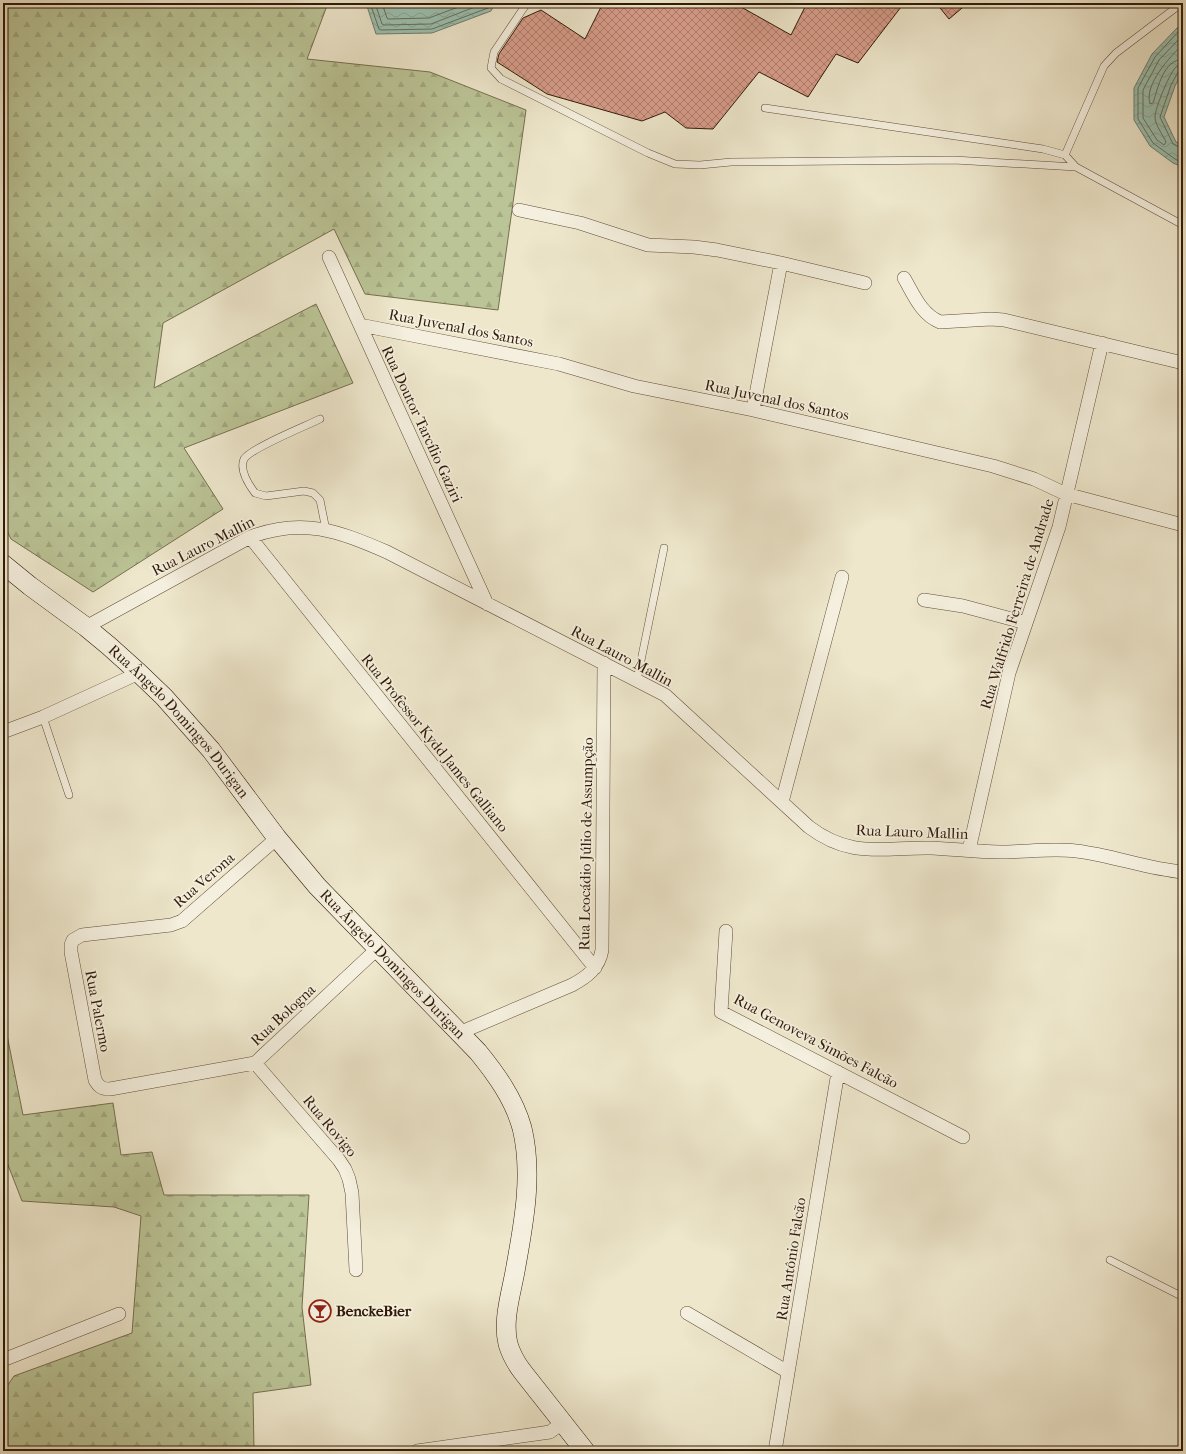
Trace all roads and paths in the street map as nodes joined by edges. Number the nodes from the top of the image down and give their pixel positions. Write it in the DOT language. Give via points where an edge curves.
graph roads {
  1 [pos="527,3"];
  2 [pos="1182,3"];
  3 [pos="765,108"];
  4 [pos="1065,155"];
  5 [pos="1076,167"];
  6 [pos="519,210"];
  7 [pos="1183,225"];
  8 [pos="329,257"];
  9 [pos="781,262"];
  10 [pos="904,278"];
  11 [pos="865,283"];
  12 [pos="360,325"];
  13 [pos="1102,343"];
  14 [pos="1183,363"];
  15 [pos="753,410"];
  16 [pos="320,419"];
  17 [pos="1066,494"];
  18 [pos="1183,525"];
  19 [pos="326,530"];
  20 [pos="250,537"];
  21 [pos="664,548"];
  22 [pos="3,564"];
  23 [pos="842,577"];
  24 [pos="924,600"];
  25 [pos="487,604"];
  26 [pos="1026,623"];
  27 [pos="86,627"];
  28 [pos="604,664"];
  29 [pos="139,673"];
  30 [pos="637,680"];
  31 [pos="43,717"];
  32 [pos="3,732"];
  33 [pos="69,795"];
  34 [pos="782,802"];
  35 [pos="277,838"];
  36 [pos="969,850"];
  37 [pos="1183,872"];
  38 [pos="726,931"];
  39 [pos="73,940"];
  40 [pos="377,949"];
  41 [pos="594,968"];
  42 [pos="460,1033"];
  43 [pos="255,1063"];
  44 [pos="838,1072"];
  45 [pos="100,1087"];
  46 [pos="963,1137"];
  47 [pos="1110,1260"];
  48 [pos="356,1270"];
  49 [pos="1183,1297"];
  50 [pos="687,1313"];
  51 [pos="119,1314"];
  52 [pos="3,1360"];
  53 [pos="788,1372"];
  54 [pos="562,1423"];
  55 [pos="417,1451"];
  56 [pos="585,1451"];
  57 [pos="775,1451"];
  1 -- 5 [label="lane" via="494,52 491,68 501,79 675,164 954,160"];
  2 -- 4 [label="lane" via="1116,53 1104,66"];
  3 -- 4 [label="lane" via="1043,149"];
  4 -- 5 [label="lane"];
  5 -- 7 [label="lane"];
  6 -- 9 [label="street" via="580,223 648,244 704,248"];
  8 -- 12 [label="street, Rua Doutor Tarcílio Gaziri"];
  9 -- 11 [label="street"];
  9 -- 15 [label="street"];
  10 -- 13 [label="street" via="922,309 932,319 940,322 997,319"];
  12 -- 15 [label="street, Rua Juvenal dos Santos" via="540,360 634,386"];
  12 -- 25 [label="street, Rua Doutor Tarcílio Gaziri"];
  13 -- 14 [label="street"];
  13 -- 17 [label="street, Rua Walfrido Ferreira de Andrade"];
  15 -- 17 [label="street, Rua Juvenal dos Santos" via="993,466 1034,479"];
  16 -- 19 [label="lane" via="256,449 244,459 242,469 255,493 266,496 304,491 313,493 320,500"];
  17 -- 18 [label="street, Rua Juvenal dos Santos"];
  17 -- 26 [label="street, Rua Walfrido Ferreira de Andrade" via="1059,527"];
  19 -- 20 [label="street, Rua Lauro Mallin" via="281,528"];
  19 -- 25 [label="street, Rua Lauro Mallin" via="343,534 387,552"];
  20 -- 27 [label="street, Rua Lauro Mallin"];
  20 -- 41 [label="street, Rua Professor Kydd James Galliano"];
  21 -- 30 [label="lane"];
  22 -- 27 [label="street, Rua Ângelo Domingos Durigan"];
  23 -- 34 [label="street"];
  24 -- 26 [label="street" via="963,606"];
  25 -- 28 [label="street, Rua Lauro Mallin"];
  26 -- 36 [label="street, Rua Walfrido Ferreira de Andrade" via="1009,673"];
  27 -- 29 [label="street, Rua Ângelo Domingos Durigan"];
  28 -- 30 [label="street, Rua Lauro Mallin"];
  28 -- 41 [label="street, Rua Leocádio Júlio de Assumpção" via="602,950 601,959"];
  29 -- 31 [label="street"];
  29 -- 35 [label="street, Rua Ângelo Domingos Durigan" via="211,750"];
  30 -- 34 [label="street, Rua Lauro Mallin" via="674,702"];
  31 -- 32 [label="street"];
  31 -- 33 [label="lane"];
  34 -- 36 [label="street, Rua Lauro Mallin" via="821,836 848,847 880,850"];
  35 -- 39 [label="street, Rua Verona" via="182,921 170,925 82,935"];
  35 -- 40 [label="street, Rua Ângelo Domingos Durigan" via="317,886"];
  36 -- 37 [label="street, Rua Lauro Mallin" via="1076,851"];
  38 -- 44 [label="street, Rua Genoveva Simões Falcão" via="721,1012"];
  39 -- 45 [label="street, Rua Palermo" via="71,952 95,1080"];
  40 -- 42 [label="street, Rua Ângelo Domingos Durigan"];
  40 -- 43 [label="street, Rua Bologna"];
  41 -- 42 [label="street, Rua Leocádio Júlio de Assumpção" via="572,986"];
  42 -- 54 [label="street, Rua Ângelo Domingos Durigan" via="505,1088 521,1127 527,1170 526,1196 507,1318 508,1345 522,1371"];
  43 -- 45 [label="street, Rua Bologna" via="110,1089"];
  43 -- 48 [label="street, Rua Rovigo" via="339,1160 350,1179"];
  44 -- 46 [label="street, Rua Genoveva Simões Falcão"];
  44 -- 53 [label="street, Rua Antônio Falcão"];
  47 -- 49 [label="lane"];
  50 -- 53 [label="street"];
  51 -- 52 [label="street"];
  53 -- 57 [label="street, Rua Antônio Falcão"];
  54 -- 55 [label="street" via="550,1432"];
  54 -- 56 [label="street, Rua Ângelo Domingos Durigan"];
}
